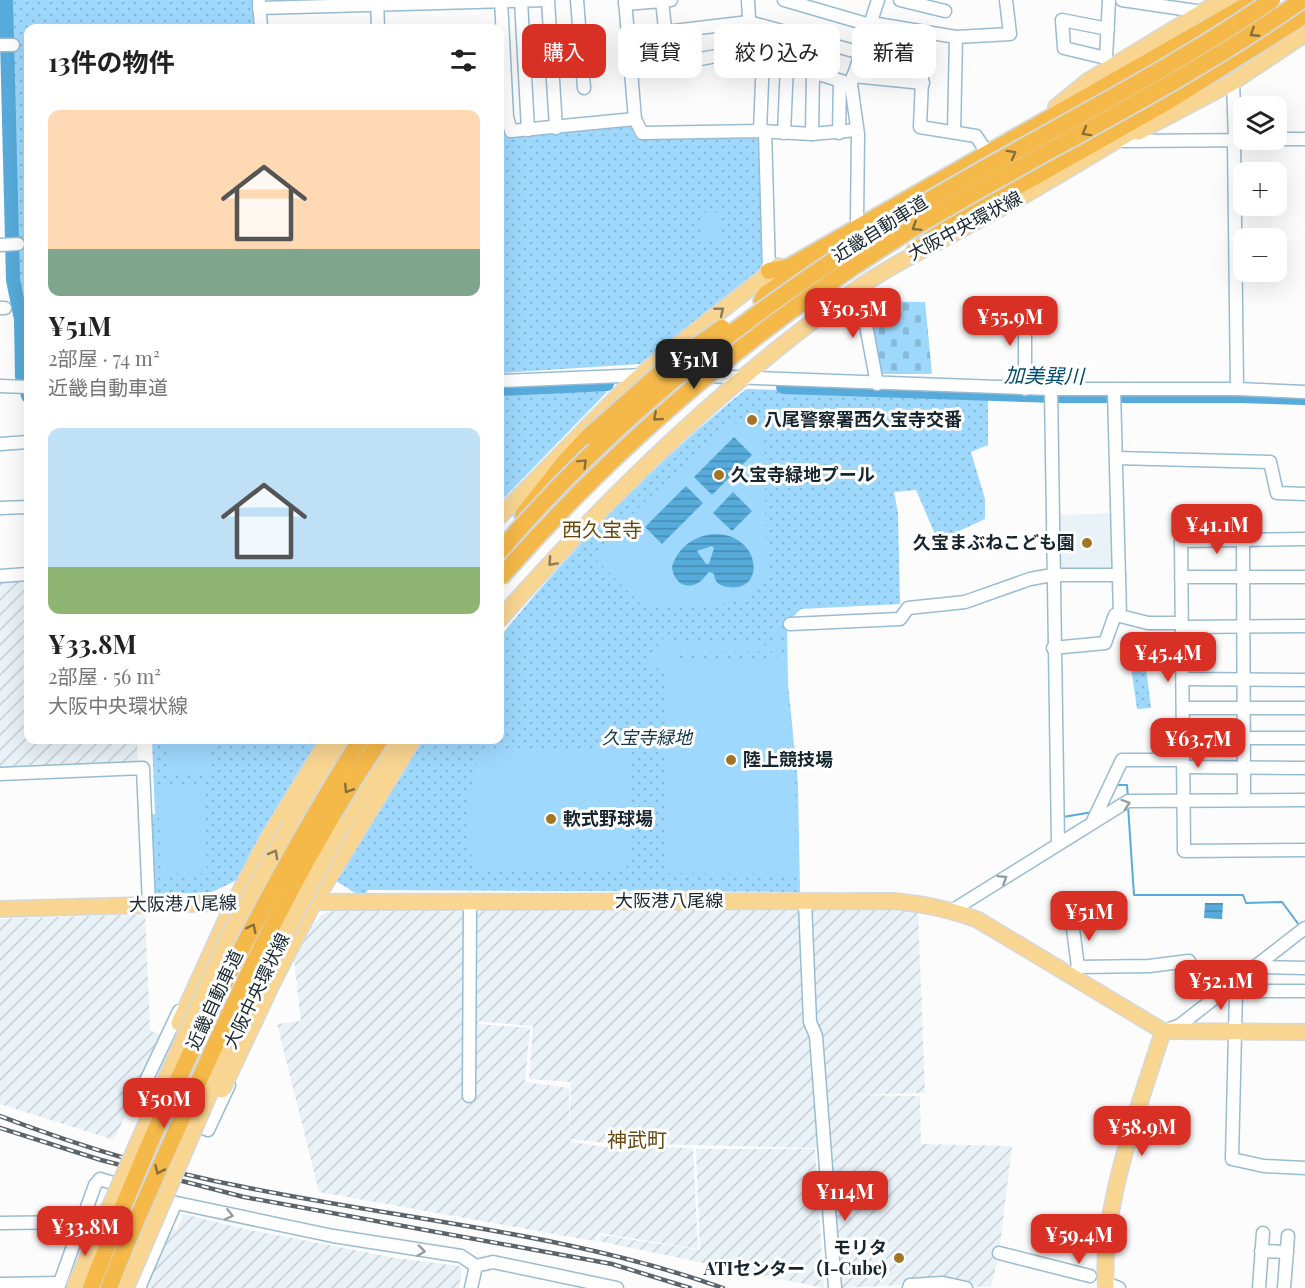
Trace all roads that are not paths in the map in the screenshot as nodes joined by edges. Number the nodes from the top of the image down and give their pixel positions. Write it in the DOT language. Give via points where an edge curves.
graph roads {
  1 [pos="501,0"];
  2 [pos="521,0"];
  3 [pos="547,0"];
  4 [pos="577,0"];
  5 [pos="671,0"];
  6 [pos="748,0"];
  7 [pos="784,0"];
  8 [pos="878,0"];
  9 [pos="900,0"];
  10 [pos="1006,0"];
  11 [pos="1109,0"];
  12 [pos="1127,0"];
  13 [pos="1222,0"];
  14 [pos="1239,0"];
  15 [pos="1256,0"];
  16 [pos="1272,0"];
  17 [pos="1302,0"];
  18 [pos="662,1"];
  19 [pos="377,2"];
  20 [pos="625,2"];
  21 [pos="309,3"];
  22 [pos="335,3"];
  23 [pos="360,3"];
  24 [pos="259,4"];
  25 [pos="287,4"];
  26 [pos="945,11"];
  27 [pos="1203,12"];
  28 [pos="1305,15"];
  29 [pos="1305,20"];
  30 [pos="749,22"];
  31 [pos="261,24"];
  32 [pos="378,24"];
  33 [pos="501,24"];
  34 [pos="522,24"];
  35 [pos="549,24"];
  36 [pos="627,24"];
  37 [pos="664,24"];
  38 [pos="871,24"];
  39 [pos="702,28"];
  40 [pos="1108,29"];
  41 [pos="936,34"];
  42 [pos="1305,34"];
  43 [pos="956,37"];
  44 [pos="852,48"];
  45 [pos="1109,63"];
  46 [pos="852,71"];
  47 [pos="525,78"];
  48 [pos="553,78"];
  49 [pos="632,78"];
  50 [pos="763,78"];
  51 [pos="787,78"];
  52 [pos="813,78"];
  53 [pos="839,78"];
  54 [pos="922,78"];
  55 [pos="848,80"];
  56 [pos="1233,82"];
  57 [pos="922,83"];
  58 [pos="584,88"];
  59 [pos="1233,96"];
  60 [pos="1056,107"];
  61 [pos="504,119"];
  62 [pos="635,119"];
  63 [pos="556,128"];
  64 [pos="528,130"];
  65 [pos="857,130"];
  66 [pos="762,131"];
  67 [pos="954,132"];
  68 [pos="784,133"];
  69 [pos="839,133"];
  70 [pos="812,134"];
  71 [pos="1287,139"];
  72 [pos="1305,139"];
  73 [pos="1233,140"];
  74 [pos="1122,141"];
  75 [pos="984,148"];
  76 [pos="1234,150"];
  77 [pos="1077,164"];
  78 [pos="897,207"];
  79 [pos="858,220"];
  80 [pos="1,244"];
  81 [pos="18,244"];
  82 [pos="915,251"];
  83 [pos="769,271"];
  84 [pos="859,288"];
  85 [pos="1025,305"];
  86 [pos="642,375"];
  87 [pos="745,376"];
  88 [pos="504,381"];
  89 [pos="877,384"];
  90 [pos="0,386"];
  91 [pos="24,387"];
  92 [pos="1025,388"];
  93 [pos="1237,389"];
  94 [pos="1305,392"];
  95 [pos="1051,394"];
  96 [pos="1114,394"];
  97 [pos="24,442"];
  98 [pos="0,444"];
  99 [pos="1116,458"];
  100 [pos="1305,494"];
  101 [pos="24,507"];
  102 [pos="0,508"];
  103 [pos="504,512"];
  104 [pos="1305,539"];
  105 [pos="1243,540"];
  106 [pos="504,544"];
  107 [pos="504,545"];
  108 [pos="24,574"];
  109 [pos="504,574"];
  110 [pos="1052,575"];
  111 [pos="1119,575"];
  112 [pos="0,576"];
  113 [pos="1181,577"];
  114 [pos="1244,577"];
  115 [pos="1305,577"];
  116 [pos="504,615"];
  117 [pos="1120,616"];
  118 [pos="790,624"];
  119 [pos="1182,625"];
  120 [pos="1305,626"];
  121 [pos="1244,627"];
  122 [pos="1053,648"];
  123 [pos="1183,679"];
  124 [pos="1244,679"];
  125 [pos="1305,680"];
  126 [pos="1183,708"];
  127 [pos="1244,708"];
  128 [pos="1305,708"];
  129 [pos="1183,738"];
  130 [pos="1244,738"];
  131 [pos="1305,738"];
  132 [pos="326,744"];
  133 [pos="339,744"];
  134 [pos="358,744"];
  135 [pos="378,744"];
  136 [pos="394,744"];
  137 [pos="411,744"];
  138 [pos="1183,764"];
  139 [pos="1244,767"];
  140 [pos="1305,768"];
  141 [pos="0,774"];
  142 [pos="1244,800"];
  143 [pos="1305,800"];
  144 [pos="1184,801"];
  145 [pos="1096,815"];
  146 [pos="1058,843"];
  147 [pos="1305,850"];
  148 [pos="470,900"];
  149 [pos="235,902"];
  150 [pos="314,902"];
  151 [pos="805,902"];
  152 [pos="149,905"];
  153 [pos="0,909"];
  154 [pos="953,910"];
  155 [pos="1072,921"];
  156 [pos="1304,930"];
  157 [pos="209,958"];
  158 [pos="1254,967"];
  159 [pos="1305,968"];
  160 [pos="1075,972"];
  161 [pos="1192,978"];
  162 [pos="272,984"];
  163 [pos="1235,987"];
  164 [pos="1305,991"];
  165 [pos="1163,1031"];
  166 [pos="1235,1032"];
  167 [pos="1305,1032"];
  168 [pos="469,1096"];
  169 [pos="1305,1168"];
  170 [pos="172,1202"];
  171 [pos="82,1222"];
  172 [pos="0,1224"];
  173 [pos="1263,1233"];
  174 [pos="1288,1236"];
  175 [pos="1261,1251"];
  176 [pos="1287,1252"];
  177 [pos="999,1253"];
  178 [pos="87,1254"];
  179 [pos="476,1266"];
  180 [pos="134,1267"];
  181 [pos="1088,1282"];
  182 [pos="1109,1283"];
  183 [pos="0,1284"];
  184 [pos="64,1286"];
  185 [pos="91,1288"];
  186 [pos="109,1288"];
  187 [pos="126,1288"];
  188 [pos="139,1288"];
  189 [pos="471,1288"];
  190 [pos="617,1288"];
  191 [pos="835,1288"];
  192 [pos="909,1288"];
  193 [pos="966,1288"];
  194 [pos="1259,1288"];
  195 [pos="1284,1288"];
  1 -- 2 [label="street"];
  1 -- 19 [label="street"];
  1 -- 33 [label="street"];
  2 -- 3 [label="street"];
  2 -- 34 [label="street"];
  3 -- 35 [label="street"];
  4 -- 58 [label="street"];
  5 -- 18 [label="street"];
  6 -- 30 [label="street"];
  7 -- 38 [label="street"];
  8 -- 38 [label="street"];
  9 -- 26 [label="street"];
  10 -- 43 [label="street" via="1010,34"];
  11 -- 40 [label="street"];
  12 -- 27 [label="street"];
  13 -- 27 [label="main road"];
  14 -- 60 [label="main road"];
  15 -- 78 [label="highway"];
  107 -- 16 [label="highway, 近畿自動車道, one-way, bridge" via="630,418 773,303 918,207 1166,68"];
  17 -- 109 [label="highway, 近畿自動車道, one-way, bridge" via="1164,88 927,220 782,317 643,429"];
  18 -- 20 [label="street"];
  18 -- 37 [label="street"];
  19 -- 23 [label="street"];
  19 -- 32 [label="street"];
  20 -- 36 [label="street"];
  21 -- 22 [label="street"];
  21 -- 25 [label="street"];
  22 -- 23 [label="street"];
  24 -- 25 [label="street"];
  24 -- 31 [label="street"];
  27 -- 45 [label="main road"];
  28 -- 82 [label="highway" via="1170,100 955,222"];
  29 -- 77 [label="main road, 大阪中央環状線" via="1216,80"];
  30 -- 39 [label="street"];
  30 -- 44 [label="street"];
  40 -- 45 [label="street"];
  40 -- 45 [label="street" via="1062,20 1064,48"];
  41 -- 43 [label="street"];
  42 -- 56 [label="main road"];
  43 -- 67 [label="street"];
  45 -- 60 [label="main road"];
  46 -- 55 [label="street"];
  47 -- 64 [label="street"];
  48 -- 63 [label="street"];
  49 -- 62 [label="street"];
  50 -- 66 [label="street"];
  51 -- 68 [label="street"];
  52 -- 70 [label="street"];
  53 -- 55 [label="street"];
  54 -- 57 [label="street"];
  55 -- 57 [label="street"];
  55 -- 65 [label="street"];
  55 -- 69 [label="street"];
  56 -- 59 [label="street"];
  56 -- 74 [label="main road"];
  57 -- 67 [label="street" via="920,127"];
  60 -- 75 [label="main road"];
  61 -- 64 [label="street" via="511,131"];
  62 -- 63 [label="street"];
  62 -- 66 [label="street" via="642,132"];
  63 -- 64 [label="street"];
  65 -- 69 [label="street"];
  65 -- 79 [label="street"];
  66 -- 68 [label="street"];
  66 -- 83 [label="street"];
  67 -- 75 [label="street" via="976,136"];
  68 -- 70 [label="street"];
  69 -- 70 [label="street"];
  71 -- 72 [label="street"];
  73 -- 74 [label="street"];
  74 -- 77 [label="main road"];
  75 -- 79 [label="main road"];
  76 -- 93 [label="street"];
  77 -- 82 [label="main road, 大阪中央環状線" via="960,231"];
  78 -- 83 [label="highway" via="789,267"];
  78 -- 106 [label="highway, bridge" via="766,294 762,300 777,320 722,328 669,366 589,436"];
  79 -- 83 [label="main road"];
  80 -- 81 [label="street"];
  82 -- 84 [label="main road, 大阪中央環状線"];
  86 -- 83 [label="main road, one-way"];
  84 -- 87 [label="main road, 大阪中央環状線"];
  84 -- 89 [label="street"];
  85 -- 92 [label="street"];
  86 -- 87 [label="street"];
  86 -- 88 [label="street"];
  86 -- 103 [label="main road"];
  87 -- 89 [label="street"];
  87 -- 116 [label="main road, 大阪中央環状線, one-way" via="630,480"];
  89 -- 92 [label="street"];
  90 -- 91 [label="street"];
  92 -- 95 [label="street"];
  93 -- 94 [label="street"];
  93 -- 96 [label="street"];
  95 -- 96 [label="street"];
  95 -- 110 [label="street"];
  96 -- 99 [label="street"];
  97 -- 98 [label="street"];
  99 -- 100 [label="street" via="1270,462 1276,493"];
  99 -- 111 [label="street"];
  101 -- 102 [label="street"];
  104 -- 105 [label="street"];
  105 -- 113 [label="street" via="1180,541"];
  105 -- 114 [label="street"];
  108 -- 112 [label="street"];
  110 -- 111 [label="street"];
  110 -- 118 [label="street" via="965,602 908,608 900,619"];
  110 -- 122 [label="street"];
  111 -- 117 [label="street"];
  113 -- 114 [label="street"];
  113 -- 119 [label="street"];
  114 -- 115 [label="street"];
  114 -- 121 [label="street"];
  117 -- 119 [label="street"];
  117 -- 122 [label="street" via="1115,615 1105,643"];
  119 -- 121 [label="street"];
  119 -- 123 [label="street"];
  120 -- 121 [label="street"];
  121 -- 124 [label="street"];
  122 -- 146 [label="street"];
  123 -- 124 [label="street"];
  123 -- 126 [label="street"];
  124 -- 125 [label="street"];
  124 -- 127 [label="street"];
  126 -- 127 [label="street"];
  126 -- 129 [label="street"];
  127 -- 128 [label="street"];
  127 -- 130 [label="street"];
  129 -- 130 [label="street"];
  129 -- 138 [label="street"];
  130 -- 131 [label="street"];
  130 -- 139 [label="street"];
  132 -- 149 [label="main road" via="268,838"];
  178 -- 133 [label="main road, one-way, bridge" via="229,935"];
  185 -- 134 [label="highway, 近畿自動車道, one-way, bridge" via="125,1203 241,950 298,840"];
  135 -- 186 [label="highway, 近畿自動車道, one-way, bridge" via="314,846 256,957"];
  136 -- 180 [label="main road, 大阪中央環状線, bridge" via="340,827 243,1016"];
  137 -- 150 [label="main road"];
  138 -- 139 [label="street"];
  138 -- 144 [label="street"];
  138 -- 145 [label="street" via="1122,760"];
  139 -- 140 [label="street"];
  139 -- 142 [label="street"];
  141 -- 152 [label="street" via="143,768"];
  142 -- 143 [label="street"];
  142 -- 144 [label="street"];
  145 -- 144 [label="street, one-way" via="1128,801"];
  144 -- 147 [label="street" via="1184,851"];
  145 -- 146 [label="street"];
  154 -- 146 [label="street, one-way"];
  148 -- 150 [label="main road, 大阪港八尾線"];
  148 -- 151 [label="main road, 大阪港八尾線"];
  148 -- 168 [label="street"];
  149 -- 150 [label="main road, 大阪港八尾線"];
  149 -- 152 [label="main road, 大阪港八尾線"];
  149 -- 157 [label="main road"];
  150 -- 162 [label="main road"];
  151 -- 154 [label="main road, 大阪港八尾線" via="894,901"];
  151 -- 191 [label="street" via="810,1022 816,1036"];
  152 -- 153 [label="main road, 大阪港八尾線"];
  154 -- 160 [label="main road, 大阪港八尾線"];
  155 -- 160 [label="street"];
  156 -- 158 [label="street"];
  157 -- 162 [label="street" via="136,1102 208,1130"];
  157 -- 178 [label="main road, bridge" via="104,1194"];
  158 -- 159 [label="street"];
  158 -- 163 [label="street"];
  160 -- 161 [label="street" via="1189,961"];
  160 -- 165 [label="main road, 大阪港八尾線"];
  162 -- 180 [label="main road, bridge" via="149,1250"];
  163 -- 164 [label="street"];
  163 -- 165 [label="street" via="1180,1026"];
  163 -- 166 [label="street"];
  165 -- 166 [label="main road, 大阪港八尾線"];
  165 -- 182 [label="main road" via="1125,1153 1115,1200"];
  166 -- 167 [label="main road, 大阪港八尾線"];
  166 -- 169 [label="street" via="1232,1159 1264,1166"];
  170 -- 171 [label="street" via="100,1179"];
  170 -- 179 [label="street, one-way" via="333,1236 461,1256"];
  170 -- 188 [label="street" via="173,1209"];
  171 -- 172 [label="street"];
  171 -- 184 [label="street"];
  173 -- 175 [label="street"];
  174 -- 176 [label="street"];
  175 -- 176 [label="street"];
  175 -- 194 [label="street"];
  176 -- 195 [label="street"];
  177 -- 181 [label="street"];
  178 -- 184 [label="main road, bridge"];
  179 -- 189 [label="street"];
  179 -- 190 [label="street" via="493,1262"];
  180 -- 187 [label="main road, 大阪中央環状線, bridge"];
  181 -- 182 [label="street"];
  183 -- 184 [label="street"];
  192 -- 193 [label="street" via="944,1283"];
}
